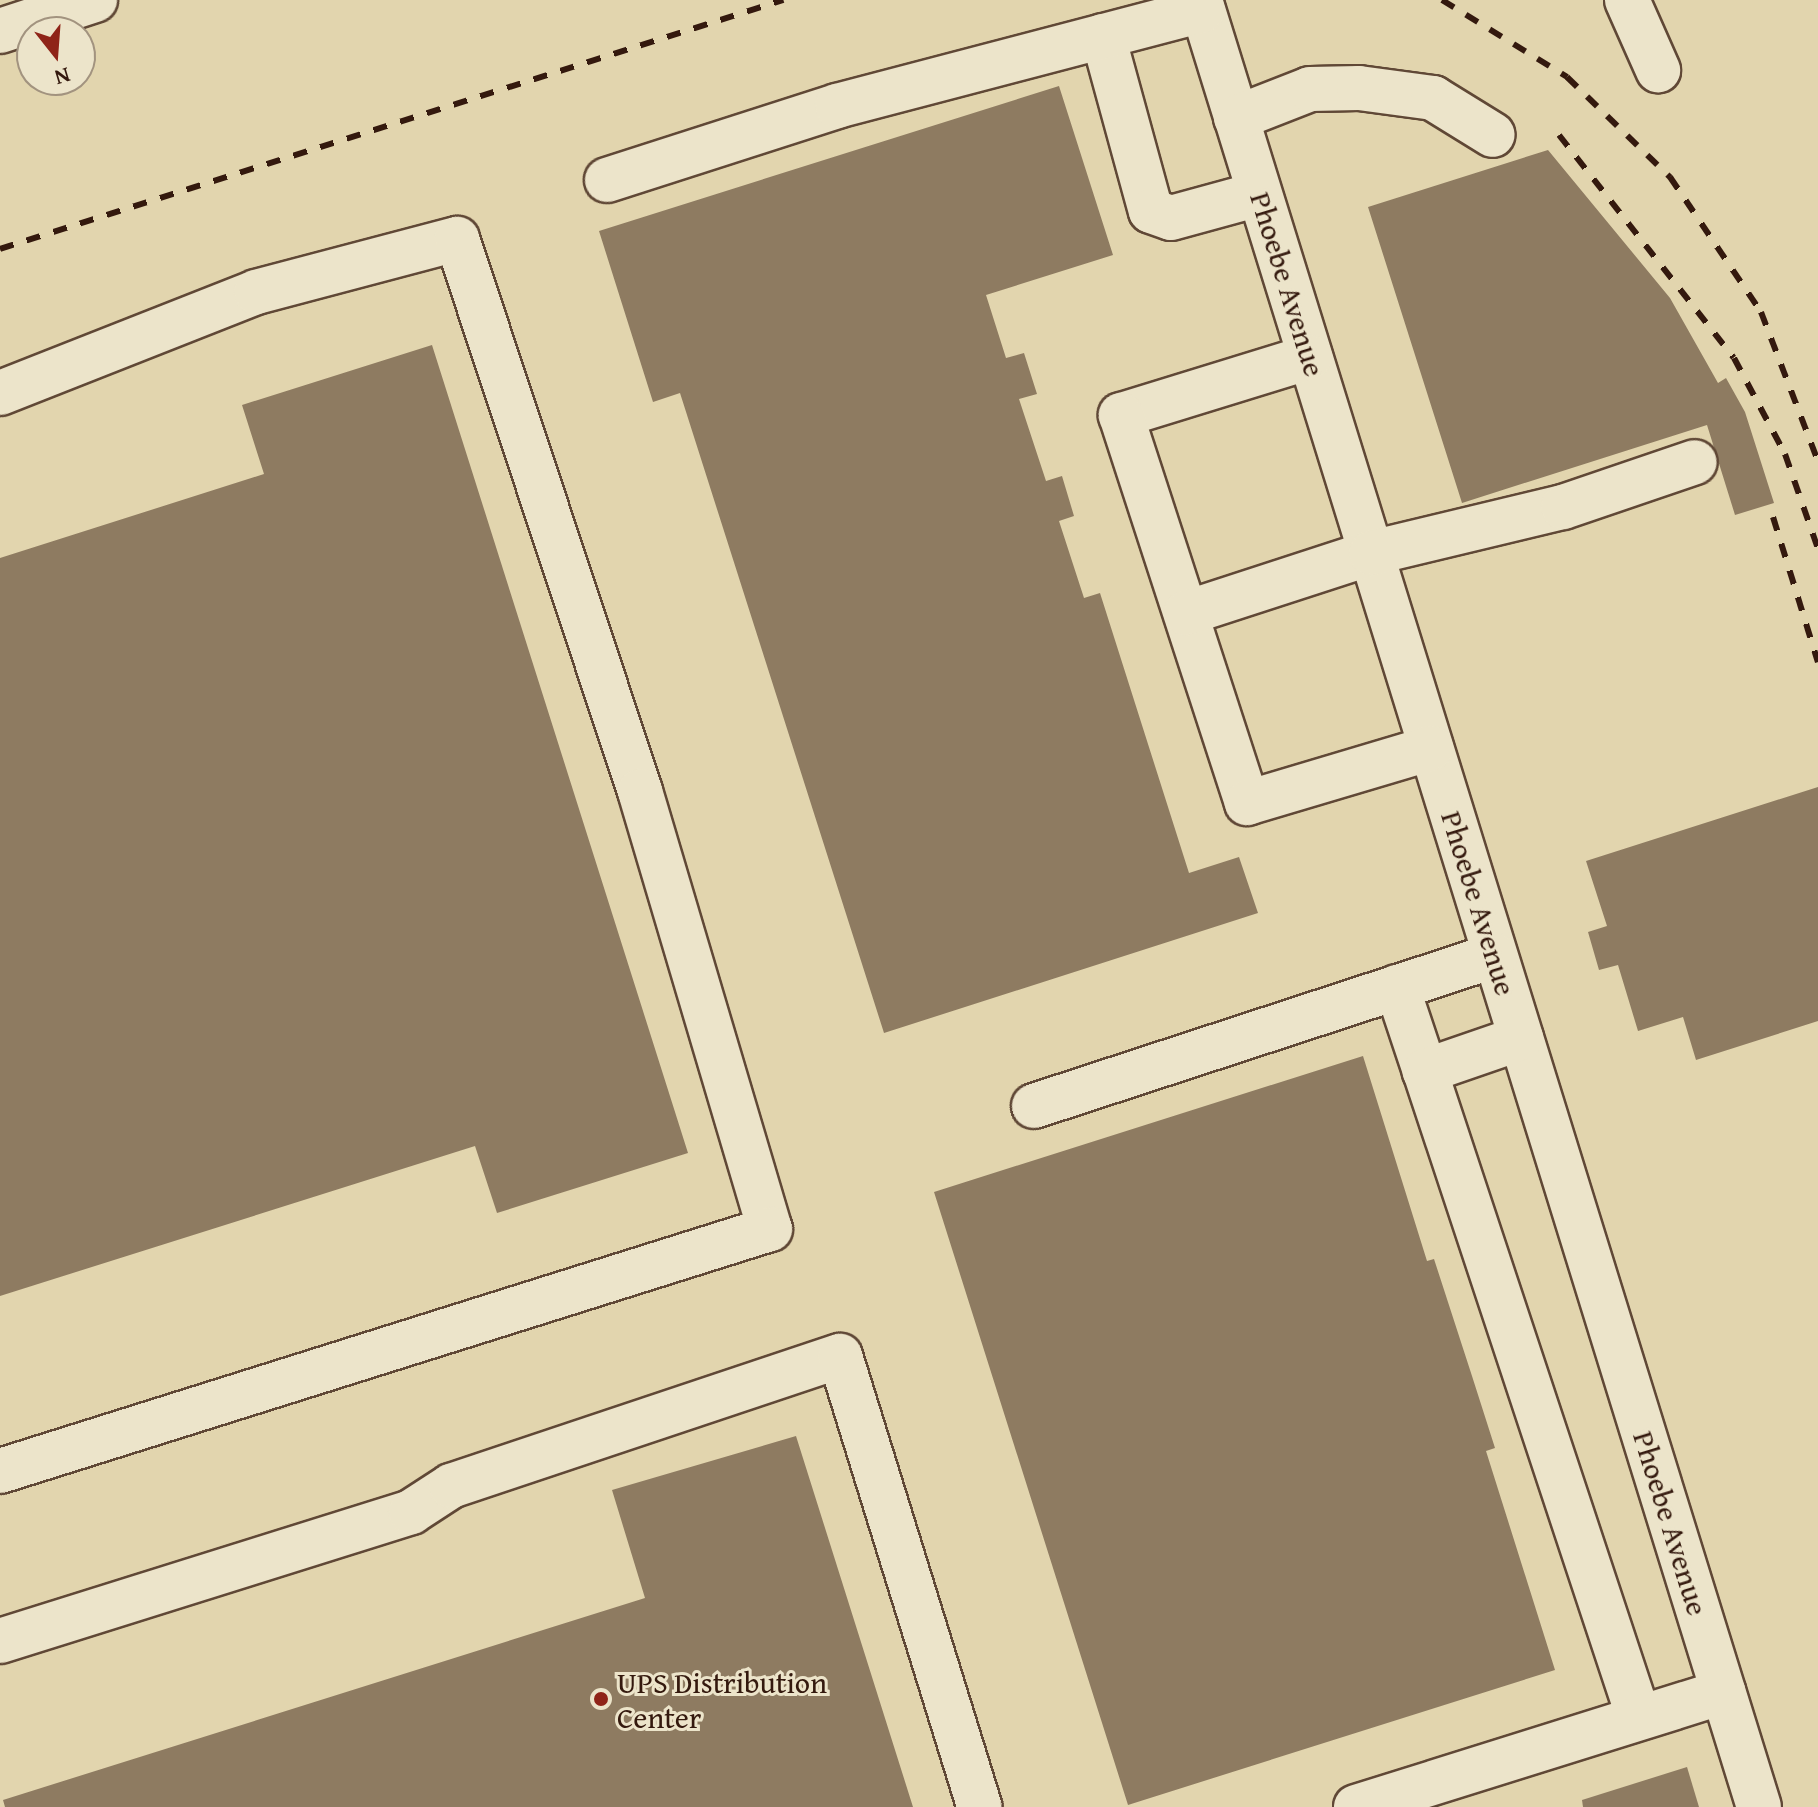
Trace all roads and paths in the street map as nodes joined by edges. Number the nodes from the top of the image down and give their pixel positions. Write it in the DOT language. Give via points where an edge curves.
graph roads {
  1 [pos="95,0"];
  2 [pos="1627,0"];
  3 [pos="1201,5"];
  4 [pos="0,31"];
  5 [pos="1103,36"];
  6 [pos="1658,70"];
  7 [pos="1236,118"];
  8 [pos="1493,135"];
  9 [pos="607,180"];
  10 [pos="1259,194"];
  11 [pos="1310,357"];
  12 [pos="0,393"];
  13 [pos="1695,462"];
  14 [pos="1371,553"];
  15 [pos="1186,613"];
  16 [pos="1431,748"];
  17 [pos="1495,955"];
  18 [pos="1397,987"];
  19 [pos="1521,1038"];
  20 [pos="1425,1071"];
  21 [pos="1034,1106"];
  22 [pos="0,1471"];
  23 [pos="0,1641"];
  24 [pos="1723,1692"];
  25 [pos="1639,1718"];
  26 [pos="980,1807"];
  27 [pos="1356,1807"];
  28 [pos="1759,1807"];
  1 -- 4 [label="street"];
  2 -- 6 [label="street"];
  3 -- 5 [label="street"];
  3 -- 7 [label="street, Phoebe Avenue"];
  5 -- 9 [label="street" via="837,106"];
  5 -- 10 [label="street" via="1151,211 1171,218"];
  7 -- 8 [label="street" via="1310,89 1359,88 1433,98"];
  7 -- 10 [label="street, Phoebe Avenue"];
  10 -- 11 [label="street, Phoebe Avenue"];
  11 -- 14 [label="street, Phoebe Avenue"];
  11 -- 15 [label="street" via="1121,415"];
  12 -- 22 [label="street" via="256,292 457,239 640,791 770,1229"];
  13 -- 14 [label="street" via="1563,507"];
  14 -- 15 [label="street"];
  14 -- 16 [label="street, Phoebe Avenue"];
  15 -- 16 [label="street" via="1247,803"];
  16 -- 17 [label="street, Phoebe Avenue"];
  17 -- 18 [label="street"];
  17 -- 19 [label="street, Phoebe Avenue"];
  18 -- 20 [label="street"];
  18 -- 21 [label="street"];
  19 -- 20 [label="street"];
  19 -- 24 [label="street, Phoebe Avenue"];
  20 -- 25 [label="street"];
  23 -- 26 [label="street" via="411,1512 451,1486 840,1356"];
  24 -- 25 [label="street"];
  24 -- 28 [label="street, Phoebe Avenue"];
  25 -- 27 [label="street"];
}
